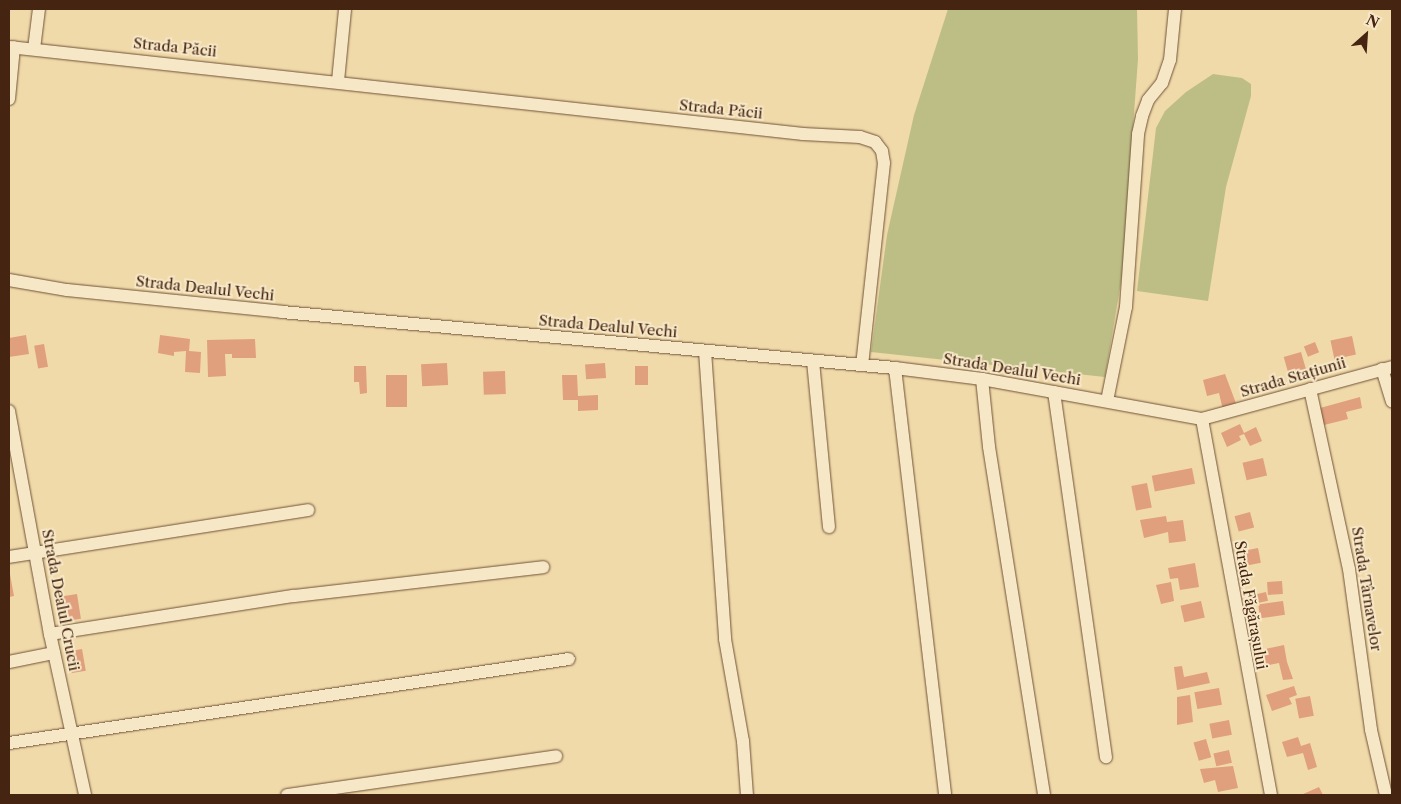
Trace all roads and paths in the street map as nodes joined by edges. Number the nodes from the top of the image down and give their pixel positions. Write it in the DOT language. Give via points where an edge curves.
graph roads {
  1 [pos="39,9"];
  2 [pos="345,9"];
  3 [pos="1175,9"];
  4 [pos="11,47"];
  5 [pos="34,49"];
  6 [pos="338,81"];
  7 [pos="9,99"];
  8 [pos="9,280"];
  9 [pos="705,351"];
  10 [pos="813,361"];
  11 [pos="862,365"];
  12 [pos="895,368"];
  13 [pos="1387,368"];
  14 [pos="982,379"];
  15 [pos="1310,389"];
  16 [pos="1054,392"];
  17 [pos="1108,401"];
  18 [pos="1392,402"];
  19 [pos="9,411"];
  20 [pos="1202,419"];
  21 [pos="308,510"];
  22 [pos="829,527"];
  23 [pos="36,552"];
  24 [pos="9,557"];
  25 [pos="543,567"];
  26 [pos="50,634"];
  27 [pos="54,653"];
  28 [pos="569,659"];
  29 [pos="9,662"];
  30 [pos="71,734"];
  31 [pos="9,742"];
  32 [pos="556,756"];
  33 [pos="1106,757"];
  34 [pos="85,795"];
  35 [pos="287,795"];
  36 [pos="748,795"];
  37 [pos="945,795"];
  38 [pos="1044,795"];
  39 [pos="1270,795"];
  40 [pos="1386,795"];
  1 -- 5 [label="street"];
  2 -- 6 [label="street"];
  3 -- 17 [label="street" via="1170,60 1162,83 1148,100 1140,125 1126,308"];
  4 -- 5 [label="street, Strada Păcii"];
  4 -- 7 [label="street"];
  5 -- 6 [label="street, Strada Păcii"];
  6 -- 11 [label="street, Strada Păcii" via="774,131 860,137 875,142 882,150 884,163"];
  8 -- 9 [label="street, Strada Dealul Vechi" via="106,294"];
  9 -- 10 [label="street, Strada Dealul Vechi"];
  9 -- 36 [label="street" via="725,639 743,741"];
  10 -- 11 [label="street, Strada Dealul Vechi"];
  10 -- 22 [label="street"];
  11 -- 12 [label="street, Strada Dealul Vechi"];
  12 -- 14 [label="street, Strada Dealul Vechi"];
  12 -- 37 [label="street"];
  13 -- 15 [label="street, Strada Stațiunii"];
  13 -- 18 [label="street"];
  14 -- 16 [label="street, Strada Dealul Vechi"];
  14 -- 38 [label="street" via="992,465"];
  15 -- 20 [label="street, Strada Stațiunii"];
  15 -- 40 [label="street, Strada Târnavelor" via="1354,594 1371,730"];
  16 -- 17 [label="street, Strada Dealul Vechi"];
  16 -- 33 [label="street"];
  17 -- 20 [label="street, Strada Dealul Vechi"];
  19 -- 23 [label="street, Strada Dealul Crucii"];
  20 -- 39 [label="street, Strada Făgărașului"];
  21 -- 23 [label="street"];
  23 -- 24 [label="street"];
  23 -- 26 [label="street, Strada Dealul Crucii"];
  25 -- 26 [label="street" via="294,596"];
  26 -- 27 [label="street, Strada Dealul Crucii"];
  27 -- 29 [label="street"];
  27 -- 30 [label="street, Strada Dealul Crucii"];
  28 -- 30 [label="street"];
  30 -- 31 [label="street"];
  30 -- 34 [label="street, Strada Dealul Crucii"];
  32 -- 35 [label="street"];
}
